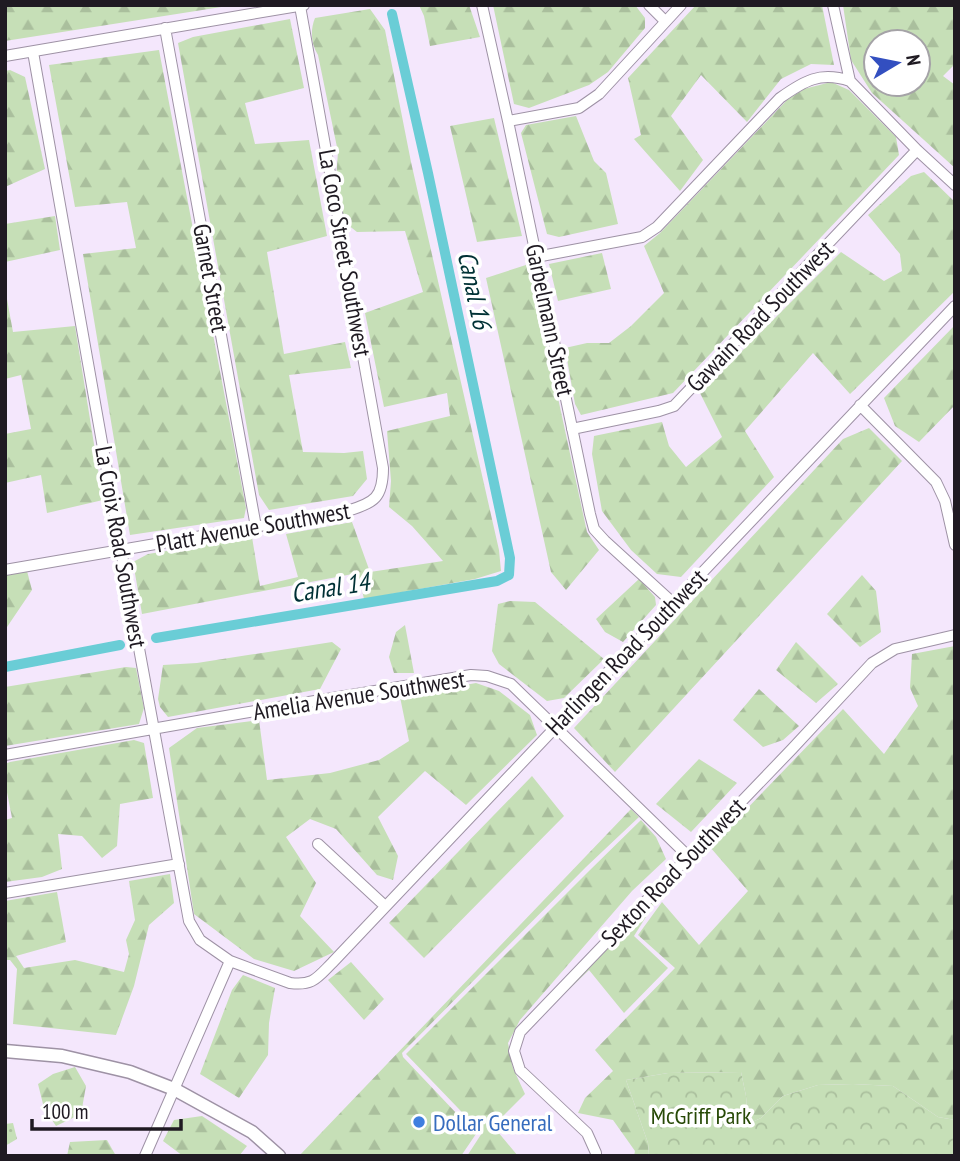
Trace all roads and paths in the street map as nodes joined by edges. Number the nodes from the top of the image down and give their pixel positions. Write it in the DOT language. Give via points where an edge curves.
graph roads {
  1 [pos="482,5"];
  2 [pos="649,5"];
  3 [pos="681,5"];
  4 [pos="833,5"];
  5 [pos="302,6"];
  6 [pos="665,21"];
  7 [pos="165,28"];
  8 [pos="33,51"];
  9 [pos="5,56"];
  10 [pos="850,81"];
  11 [pos="508,121"];
  12 [pos="917,150"];
  13 [pos="955,185"];
  14 [pos="536,257"];
  15 [pos="955,306"];
  16 [pos="860,405"];
  17 [pos="572,429"];
  18 [pos="375,499"];
  19 [pos="256,527"];
  20 [pos="955,545"];
  21 [pos="121,550"];
  22 [pos="5,570"];
  23 [pos="673,603"];
  24 [pos="955,635"];
  25 [pos="554,727"];
  26 [pos="154,730"];
  27 [pos="5,755"];
  28 [pos="318,844"];
  29 [pos="688,856"];
  30 [pos="179,864"];
  31 [pos="5,893"];
  32 [pos="385,906"];
  33 [pos="230,961"];
  34 [pos="290,983"];
  35 [pos="5,1051"];
  36 [pos="174,1089"];
  37 [pos="145,1156"];
  38 [pos="279,1156"];
  39 [pos="596,1156"];
  1 -- 11 [label="street, Garbelmann Street"];
  2 -- 6 [label="street"];
  3 -- 6 [label="street"];
  4 -- 10 [label="street"];
  5 -- 7 [label="street"];
  5 -- 18 [label="street, La Coco Street Southwest" via="383,468 383,484"];
  6 -- 11 [label="street" via="599,94 579,108"];
  7 -- 8 [label="street"];
  7 -- 19 [label="street, Garnet Street"];
  8 -- 9 [label="street"];
  8 -- 21 [label="street, La Croix Road Southwest"];
  10 -- 12 [label="street"];
  10 -- 14 [label="street" via="835,76 818,78 780,98 657,227 642,237"];
  11 -- 14 [label="street, Garbelmann Street"];
  12 -- 13 [label="street"];
  12 -- 17 [label="street, Gawain Road Southwest" via="674,406"];
  14 -- 17 [label="street, Garbelmann Street"];
  15 -- 16 [label="street, Harlingen Road Southwest"];
  16 -- 20 [label="street" via="936,482 946,501"];
  16 -- 23 [label="street, Harlingen Road Southwest"];
  17 -- 23 [label="street, Garbelmann Street" via="594,528"];
  18 -- 19 [label="street, Platt Avenue Southwest" via="347,511"];
  19 -- 21 [label="street, Platt Avenue Southwest"];
  21 -- 22 [label="street, Platt Avenue Southwest"];
  21 -- 26 [label="street, La Croix Road Southwest"];
  23 -- 25 [label="street, Harlingen Road Southwest"];
  24 -- 29 [label="street, Sexton Road Southwest" via="895,649 872,663"];
  25 -- 26 [label="street, Amelia Avenue Southwest" via="511,684 471,676"];
  25 -- 29 [label="street, Amelia Avenue Southwest"];
  25 -- 32 [label="street, Harlingen Road Southwest"];
  26 -- 27 [label="street, Amelia Avenue Southwest"];
  26 -- 30 [label="street, La Croix Road Southwest"];
  28 -- 32 [label="street"];
  29 -- 39 [label="street, Sexton Road Southwest" via="520,1032 514,1051 520,1070 587,1133"];
  30 -- 31 [label="street"];
  30 -- 33 [label="street, La Croix Road Southwest" via="189,921 200,940"];
  32 -- 34 [label="street, Harlingen Road Southwest" via="314,981"];
  33 -- 34 [label="street, La Croix Road Southwest"];
  33 -- 36 [label="street"];
  35 -- 36 [label="street" via="62,1056 130,1072"];
  36 -- 37 [label="street"];
  36 -- 38 [label="street" via="252,1132"];
}
